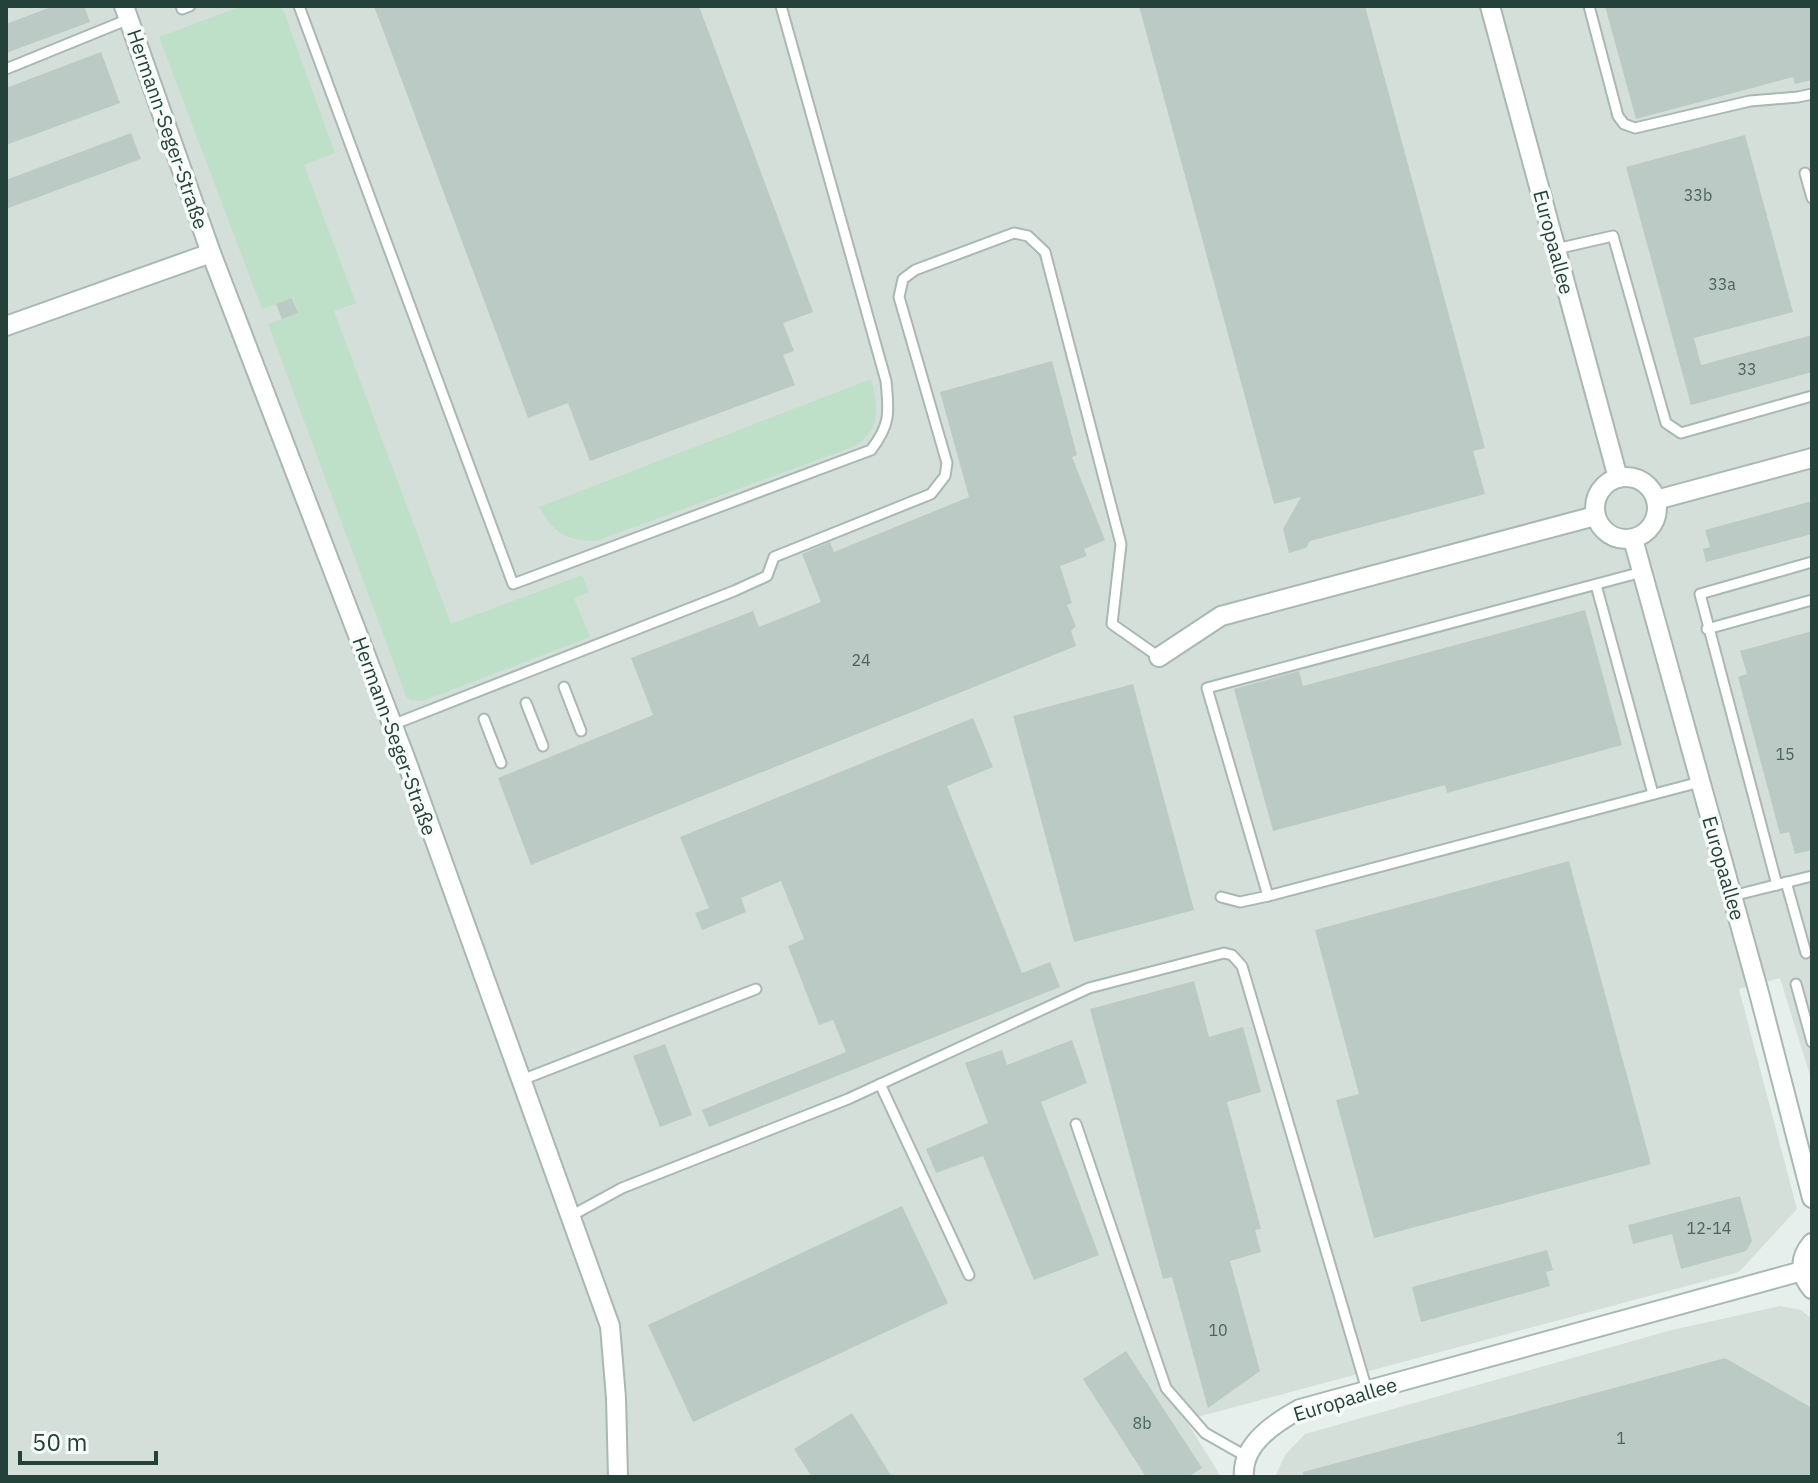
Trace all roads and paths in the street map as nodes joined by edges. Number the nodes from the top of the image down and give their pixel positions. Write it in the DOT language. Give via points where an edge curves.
graph roads {
  1 [pos="181,6"];
  2 [pos="190,6"];
  3 [pos="299,6"];
  4 [pos="781,6"];
  5 [pos="1490,6"];
  6 [pos="1589,6"];
  7 [pos="126,12"];
  8 [pos="6,69"];
  9 [pos="1812,94"];
  10 [pos="1805,173"];
  11 [pos="1812,198"];
  12 [pos="1556,249"];
  13 [pos="211,253"];
  14 [pos="6,326"];
  15 [pos="1812,396"];
  16 [pos="1812,458"];
  17 [pos="1618,478"];
  18 [pos="1656,500"];
  19 [pos="1595,516"];
  20 [pos="1633,539"];
  21 [pos="1812,562"];
  22 [pos="1642,572"];
  23 [pos="1596,585"];
  24 [pos="1812,600"];
  25 [pos="1707,629"];
  26 [pos="1159,657"];
  27 [pos="564,687"];
  28 [pos="526,703"];
  29 [pos="484,719"];
  30 [pos="392,725"];
  31 [pos="581,731"];
  32 [pos="543,746"];
  33 [pos="501,763"];
  34 [pos="1700,782"];
  35 [pos="1653,794"];
  36 [pos="1812,876"];
  37 [pos="1782,883"];
  38 [pos="1268,896"];
  39 [pos="1732,896"];
  40 [pos="1221,897"];
  41 [pos="1806,953"];
  42 [pos="1796,984"];
  43 [pos="756,989"];
  44 [pos="1812,1042"];
  45 [pos="519,1081"];
  46 [pos="880,1084"];
  47 [pos="1076,1124"];
  48 [pos="1812,1198"];
  49 [pos="569,1217"];
  50 [pos="1812,1243"];
  51 [pos="1802,1271"];
  52 [pos="969,1275"];
  53 [pos="1812,1289"];
  54 [pos="1367,1390"];
  55 [pos="1249,1458"];
  56 [pos="618,1477"];
  57 [pos="1244,1477"];
  1 -- 2 [label="lane"];
  3 -- 4 [label="lane" via="513,584 871,450 885,431 886,381"];
  5 -- 12 [label="street, Europaallee"];
  6 -- 9 [label="lane" via="1624,124 1635,128 1750,101"];
  7 -- 8 [label="lane"];
  7 -- 13 [label="street, Hermann-Seger-Straße"];
  10 -- 11 [label="lane"];
  12 -- 15 [label="lane" via="1613,236 1672,429 1681,433"];
  12 -- 17 [label="street, Europaallee"];
  13 -- 14 [label="street"];
  13 -- 30 [label="street, Hermann-Seger-Straße"];
  16 -- 18 [label="street"];
  17 -- 18 [label="street" via="1640,481"];
  17 -- 19 [label="street" via="1599,491"];
  18 -- 20 [label="street" via="1653,523"];
  19 -- 20 [label="street" via="1611,536"];
  19 -- 26 [label="street" via="1221,616"];
  20 -- 22 [label="street, Europaallee"];
  21 -- 25 [label="lane" via="1700,594"];
  22 -- 23 [label="lane"];
  22 -- 34 [label="street, Europaallee"];
  23 -- 35 [label="lane"];
  23 -- 38 [label="lane" via="1207,688"];
  24 -- 25 [label="lane"];
  25 -- 37 [label="lane"];
  26 -- 30 [label="lane" via="1112,624 1121,544 1045,252 1028,236 1014,233 903,279 899,297 947,463 945,476 931,494 774,557 767,576 734,591"];
  27 -- 31 [label="lane"];
  28 -- 32 [label="lane"];
  29 -- 33 [label="lane"];
  30 -- 45 [label="street, Hermann-Seger-Straße"];
  34 -- 35 [label="lane"];
  34 -- 39 [label="street, Europaallee"];
  35 -- 38 [label="lane"];
  36 -- 37 [label="lane"];
  37 -- 39 [label="lane"];
  37 -- 41 [label="lane"];
  38 -- 40 [label="lane" via="1240,902"];
  39 -- 48 [label="street, Europaallee"];
  42 -- 44 [label="lane"];
  43 -- 45 [label="lane"];
  45 -- 49 [label="street, Hermann-Seger-Straße"];
  46 -- 49 [label="lane" via="622,1188"];
  46 -- 52 [label="lane"];
  46 -- 54 [label="lane" via="1089,988 1216,953 1232,955 1242,966"];
  47 -- 55 [label="lane" via="1166,1388 1205,1433"];
  49 -- 56 [label="street, Hermann-Seger-Straße" via="610,1326"];
  50 -- 51 [label="street"];
  51 -- 53 [label="street"];
  51 -- 54 [label="street, Europaallee"];
  54 -- 55 [label="street, Europaallee" via="1290,1414 1271,1425"];
  55 -- 57 [label="street, Europaallee"];
}
